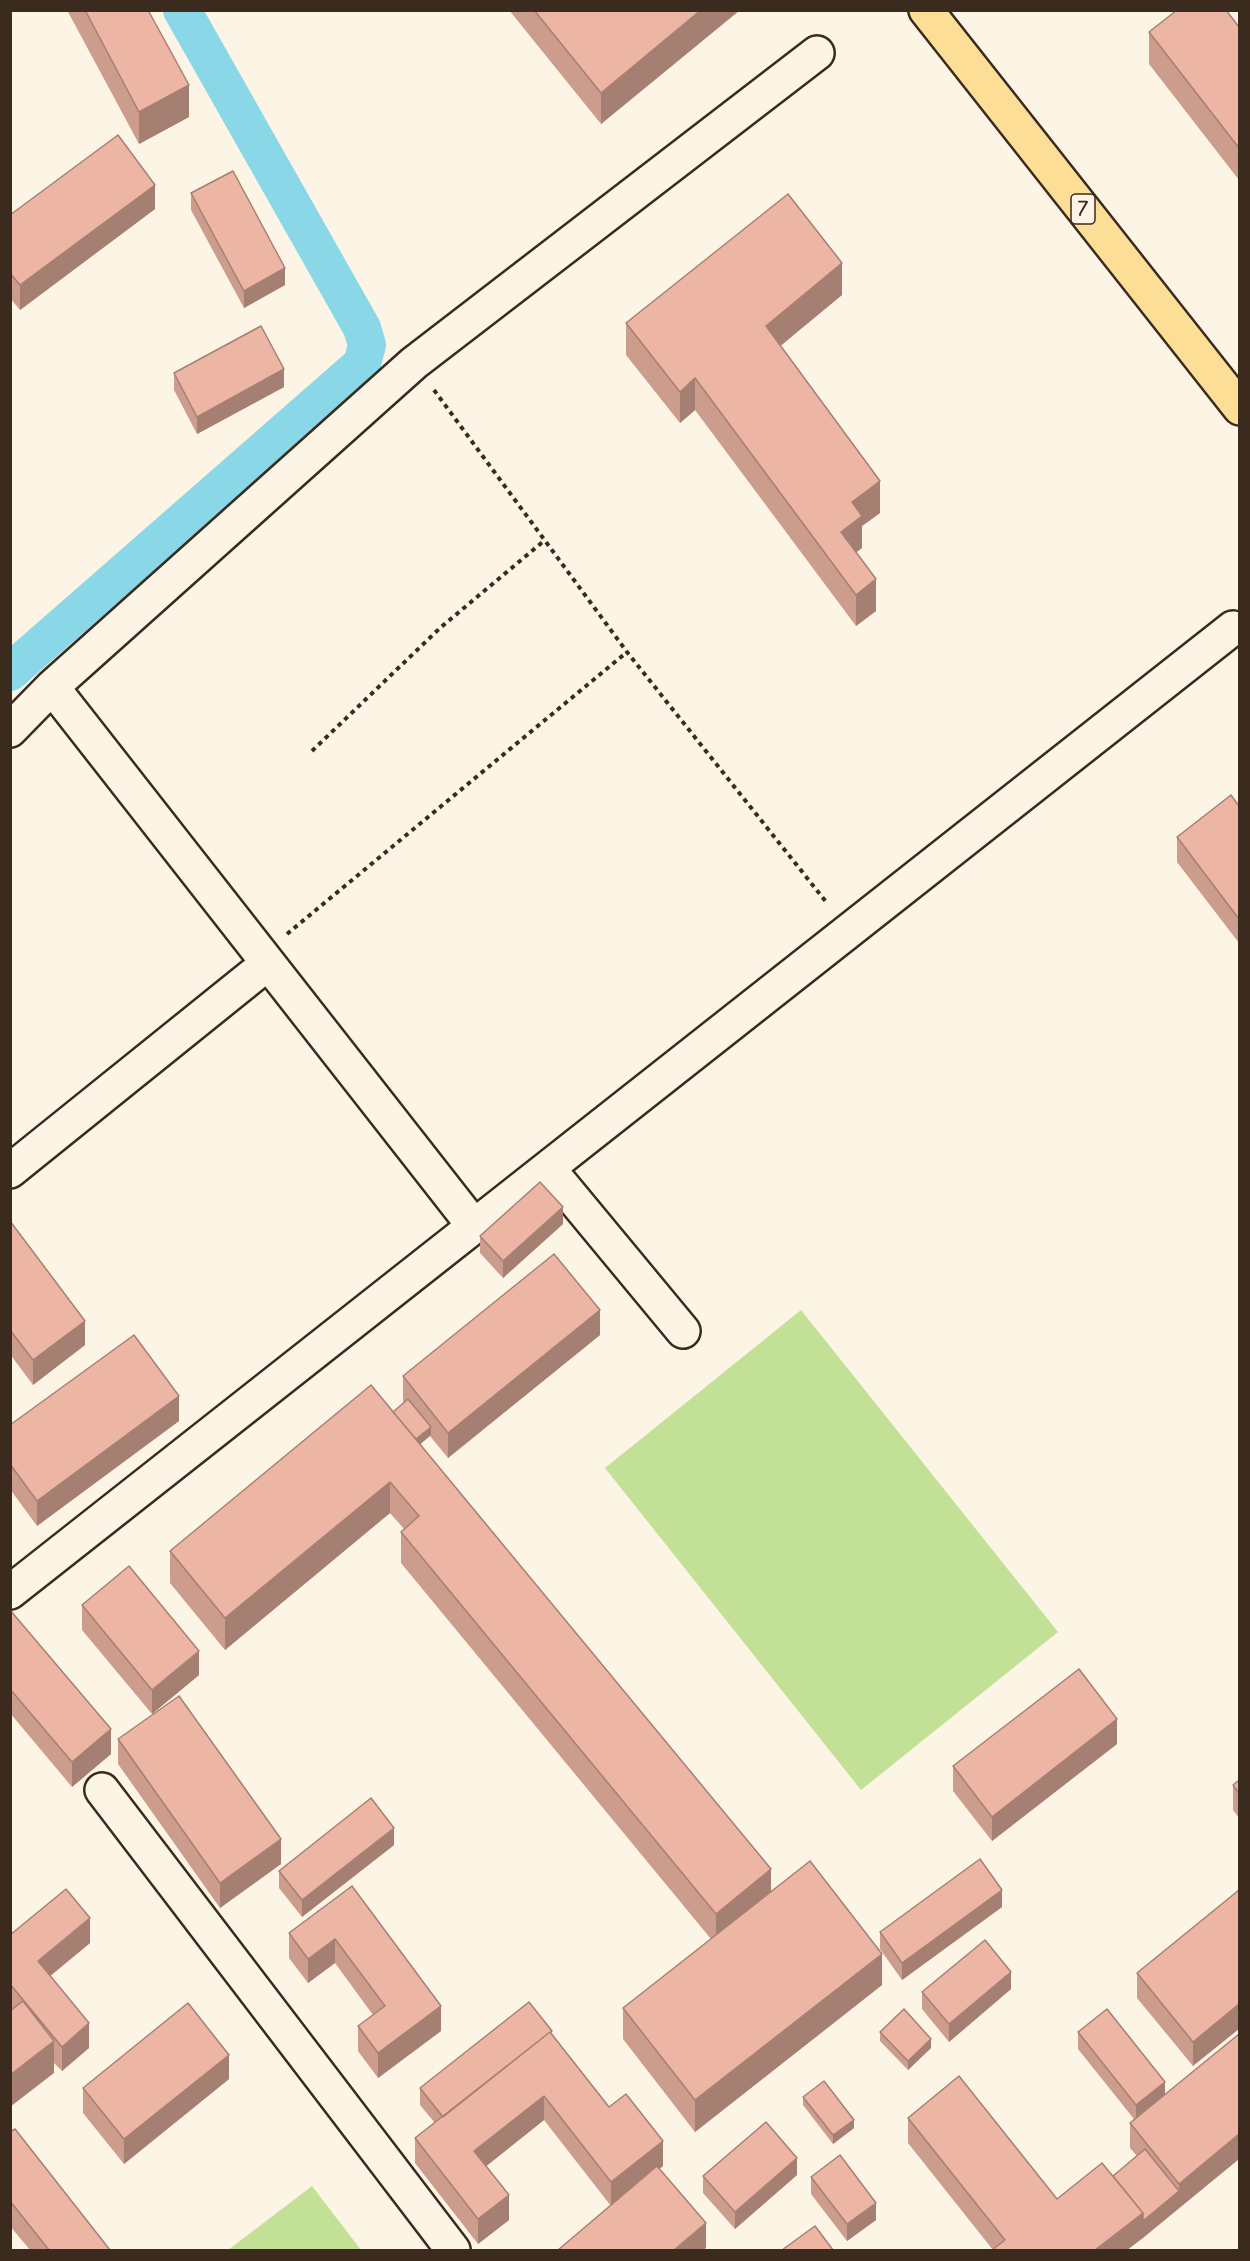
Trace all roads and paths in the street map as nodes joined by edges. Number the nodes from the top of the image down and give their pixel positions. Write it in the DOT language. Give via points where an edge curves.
graph roads {
  1 [pos="926,10"];
  2 [pos="1227,10"];
  3 [pos="1239,26"];
  4 [pos="817,53"];
  5 [pos="414,363"];
  6 [pos="1239,408"];
  7 [pos="546,540"];
  8 [pos="1233,628"];
  9 [pos="627,652"];
  10 [pos="52,687"];
  11 [pos="10,730"];
  12 [pos="312,750"];
  13 [pos="850,931"];
  14 [pos="264,959"];
  15 [pos="548,1168"];
  16 [pos="10,1171"];
  17 [pos="474,1226"];
  18 [pos="683,1331"];
  19 [pos="10,1592"];
  20 [pos="102,1790"];
  21 [pos="453,2250"];
  1 -- 6 [label="highway, 7"];
  2 -- 3 [label="street"];
  4 -- 5 [label="street"];
  5 -- 7 [label="path"];
  5 -- 10 [label="street"];
  7 -- 9 [label="path"];
  7 -- 12 [label="path" via="440,628"];
  8 -- 13 [label="street"];
  9 -- 13 [label="path"];
  9 -- 14 [label="path"];
  10 -- 11 [label="street"];
  10 -- 14 [label="street"];
  13 -- 15 [label="street"];
  14 -- 16 [label="street"];
  14 -- 17 [label="street"];
  15 -- 17 [label="street"];
  15 -- 18 [label="street"];
  17 -- 19 [label="street"];
  20 -- 21 [label="street"];
}
